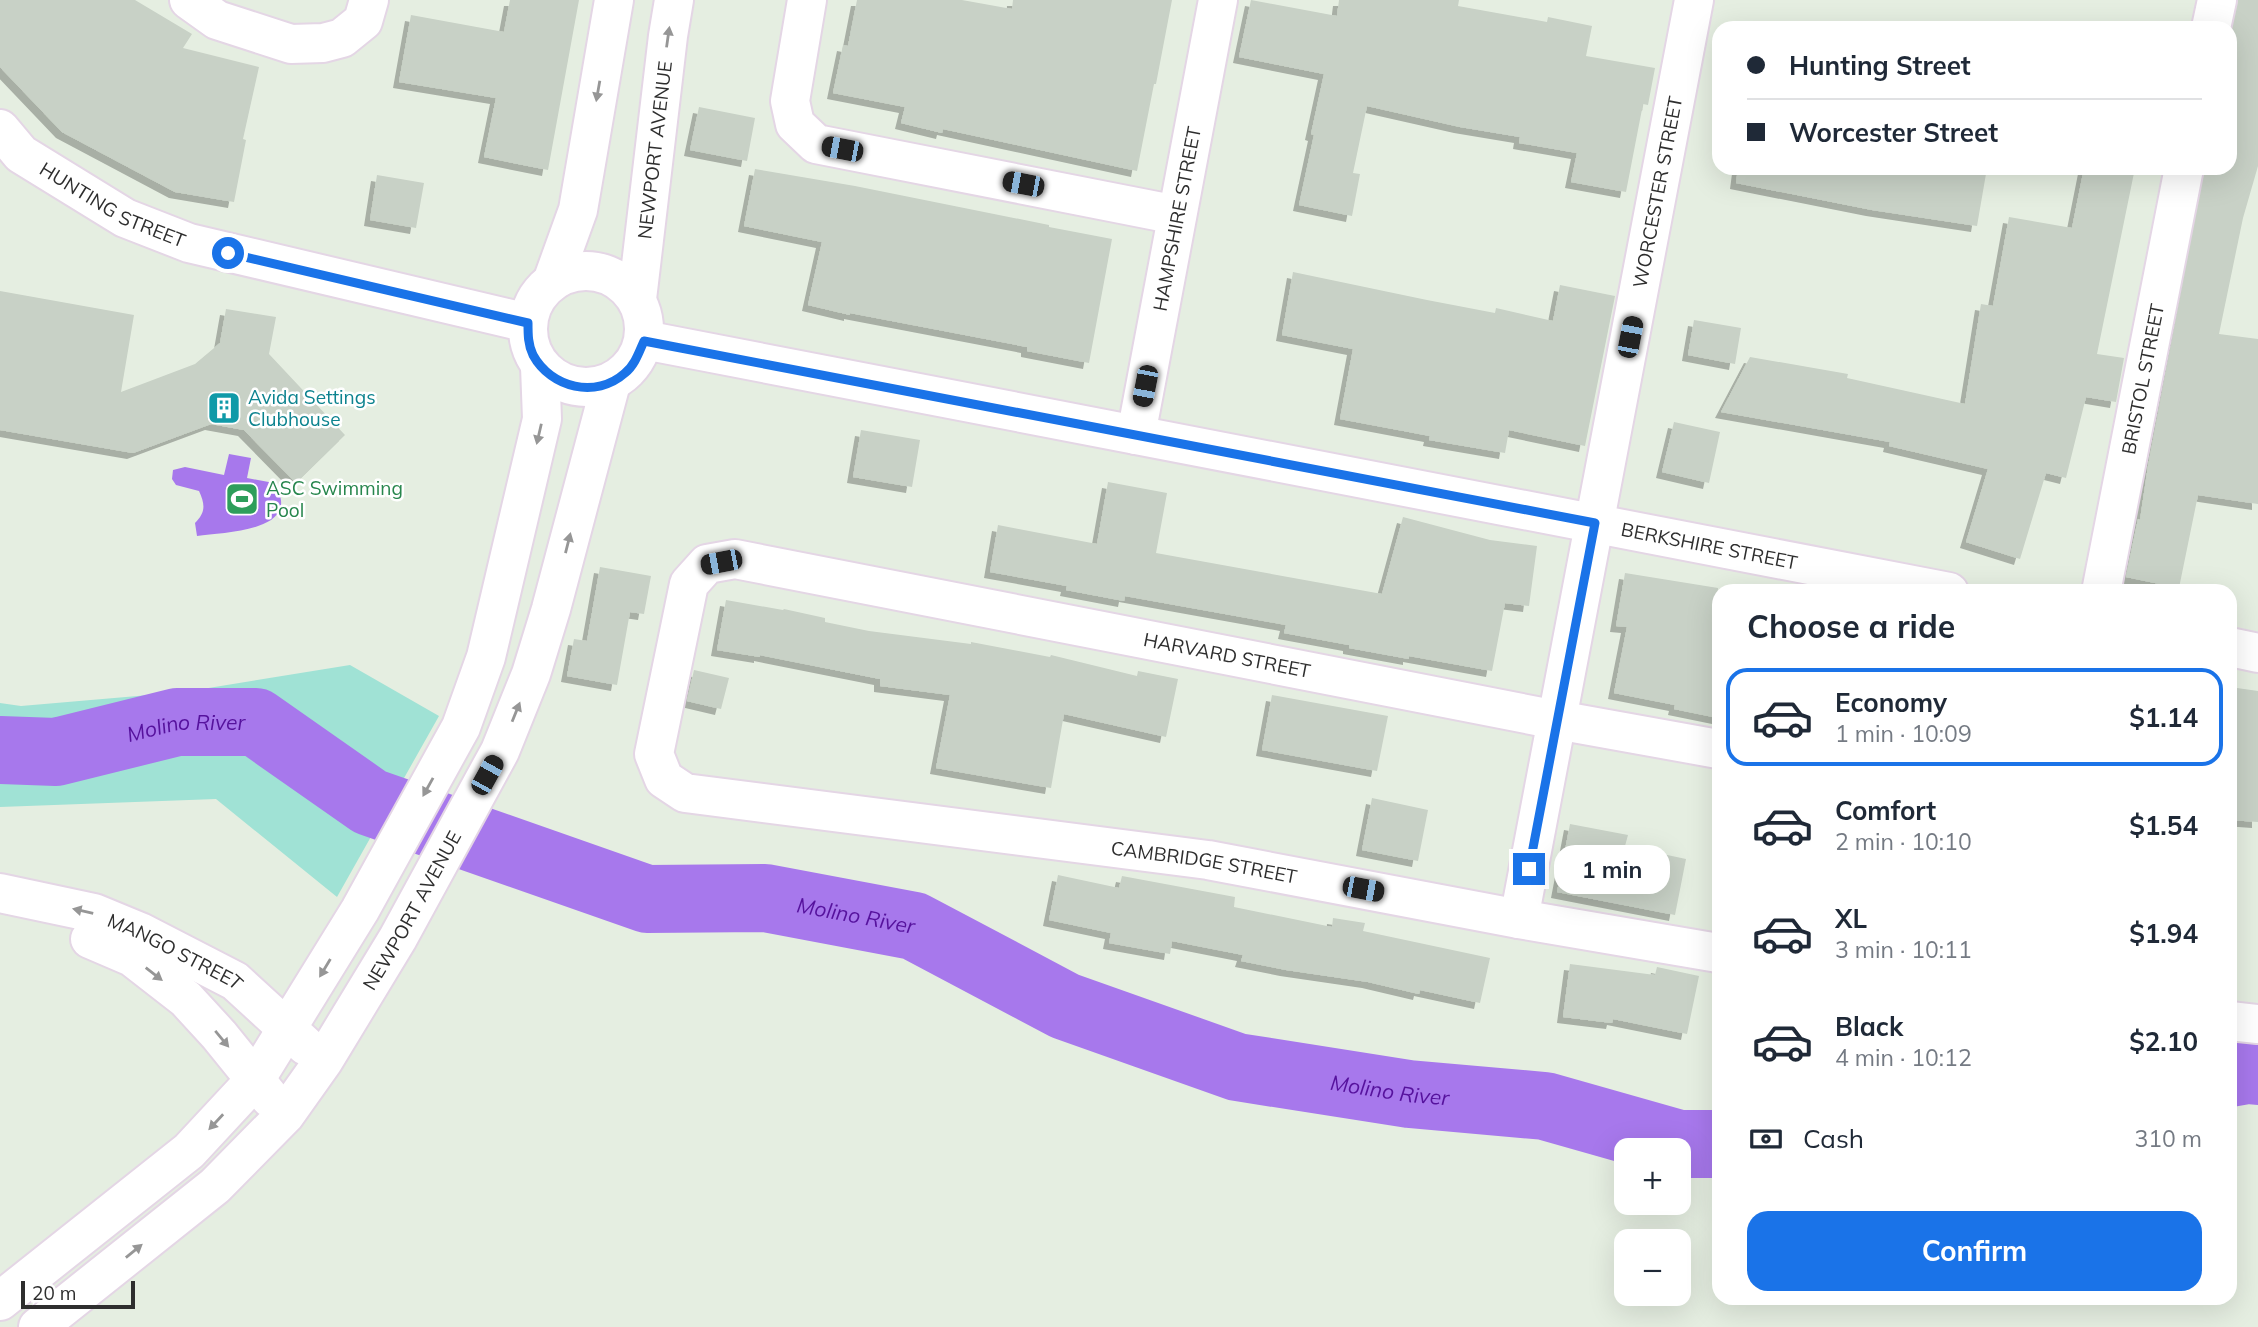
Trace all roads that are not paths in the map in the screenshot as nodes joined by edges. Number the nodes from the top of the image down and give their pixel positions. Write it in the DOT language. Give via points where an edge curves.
graph roads {
  1 [pos="189,0"];
  2 [pos="369,0"];
  3 [pos="614,0"];
  4 [pos="674,0"];
  5 [pos="807,0"];
  6 [pos="1218,0"];
  7 [pos="1695,0"];
  8 [pos="2217,0"];
  9 [pos="2212,21"];
  10 [pos="7,153"];
  11 [pos="2183,175"];
  12 [pos="1177,215"];
  13 [pos="552,282"];
  14 [pos="637,299"];
  15 [pos="528,323"];
  16 [pos="644,341"];
  17 [pos="540,366"];
  18 [pos="611,383"];
  19 [pos="1136,435"];
  20 [pos="1595,523"];
  21 [pos="1909,584"];
  22 [pos="2103,584"];
  23 [pos="2237,648"];
  24 [pos="2258,653"];
  25 [pos="1557,720"];
  26 [pos="1712,748"];
  27 [pos="685,793"];
  28 [pos="0,893"];
  29 [pos="0,919"];
  30 [pos="1519,919"];
  31 [pos="1712,952"];
  32 [pos="2237,1022"];
  33 [pos="2258,1024"];
  34 [pos="287,1030"];
  35 [pos="324,1060"];
  36 [pos="255,1080"];
  37 [pos="285,1115"];
  38 [pos="0,1301"];
  39 [pos="38,1327"];
  1 -- 2 [label="street" via="217,20 291,44 342,38 363,21"];
  3 -- 13 [label="street, one-way" via="578,210"];
  14 -- 4 [label="street, NEWPORT AVENUE, one-way"];
  5 -- 12 [label="street" via="790,100 795,124 816,144"];
  6 -- 12 [label="street, HAMPSHIRE STREET"];
  7 -- 20 [label="street, WORCESTER STREET"];
  8 -- 9 [label="street"];
  10 -- 15 [label="street, HUNTING STREET" via="125,219 188,243"];
  11 -- 22 [label="street, BRISTOL STREET"];
  12 -- 19 [label="street, HAMPSHIRE STREET"];
  13 -- 14 [label="street" via="588,270 624,284"];
  13 -- 15 [label="street" via="540,293"];
  14 -- 16 [label="street"];
  15 -- 17 [label="street" via="532,353"];
  16 -- 18 [label="street" via="626,373"];
  16 -- 19 [label="street, BERKSHIRE STREET"];
  17 -- 18 [label="street" via="554,379 572,386 592,388"];
  17 -- 34 [label="street, one-way" via="542,419 490,647 461,727 360,910"];
  35 -- 18 [label="street, NEWPORT AVENUE, one-way" via="398,938 500,751 551,610"];
  19 -- 20 [label="street, BERKSHIRE STREET"];
  20 -- 21 [label="street, BERKSHIRE STREET"];
  20 -- 25 [label="street, WORCESTER STREET"];
  23 -- 24 [label="street"];
  25 -- 26 [label="street, HARVARD STREET"];
  25 -- 27 [label="street, HARVARD STREET" via="735,559 707,564 689,584 654,754 664,779"];
  25 -- 30 [label="street, WORCESTER STREET"];
  27 -- 30 [label="street, CAMBRIDGE STREET" via="1208,860"];
  34 -- 28 [label="street, MANGO STREET, one-way" via="235,981 140,932 93,913"];
  29 -- 36 [label="street, MANGO STREET, one-way" via="89,938 132,957 186,999"];
  30 -- 31 [label="street, CAMBRIDGE STREET"];
  32 -- 33 [label="street"];
  34 -- 35 [label="street, MANGO STREET"];
  34 -- 36 [label="street"];
  35 -- 37 [label="street, NEWPORT AVENUE"];
  36 -- 37 [label="street, MANGO STREET"];
  36 -- 38 [label="street, one-way" via="189,1151"];
  39 -- 37 [label="street, NEWPORT AVENUE, one-way" via="215,1186"];
}
